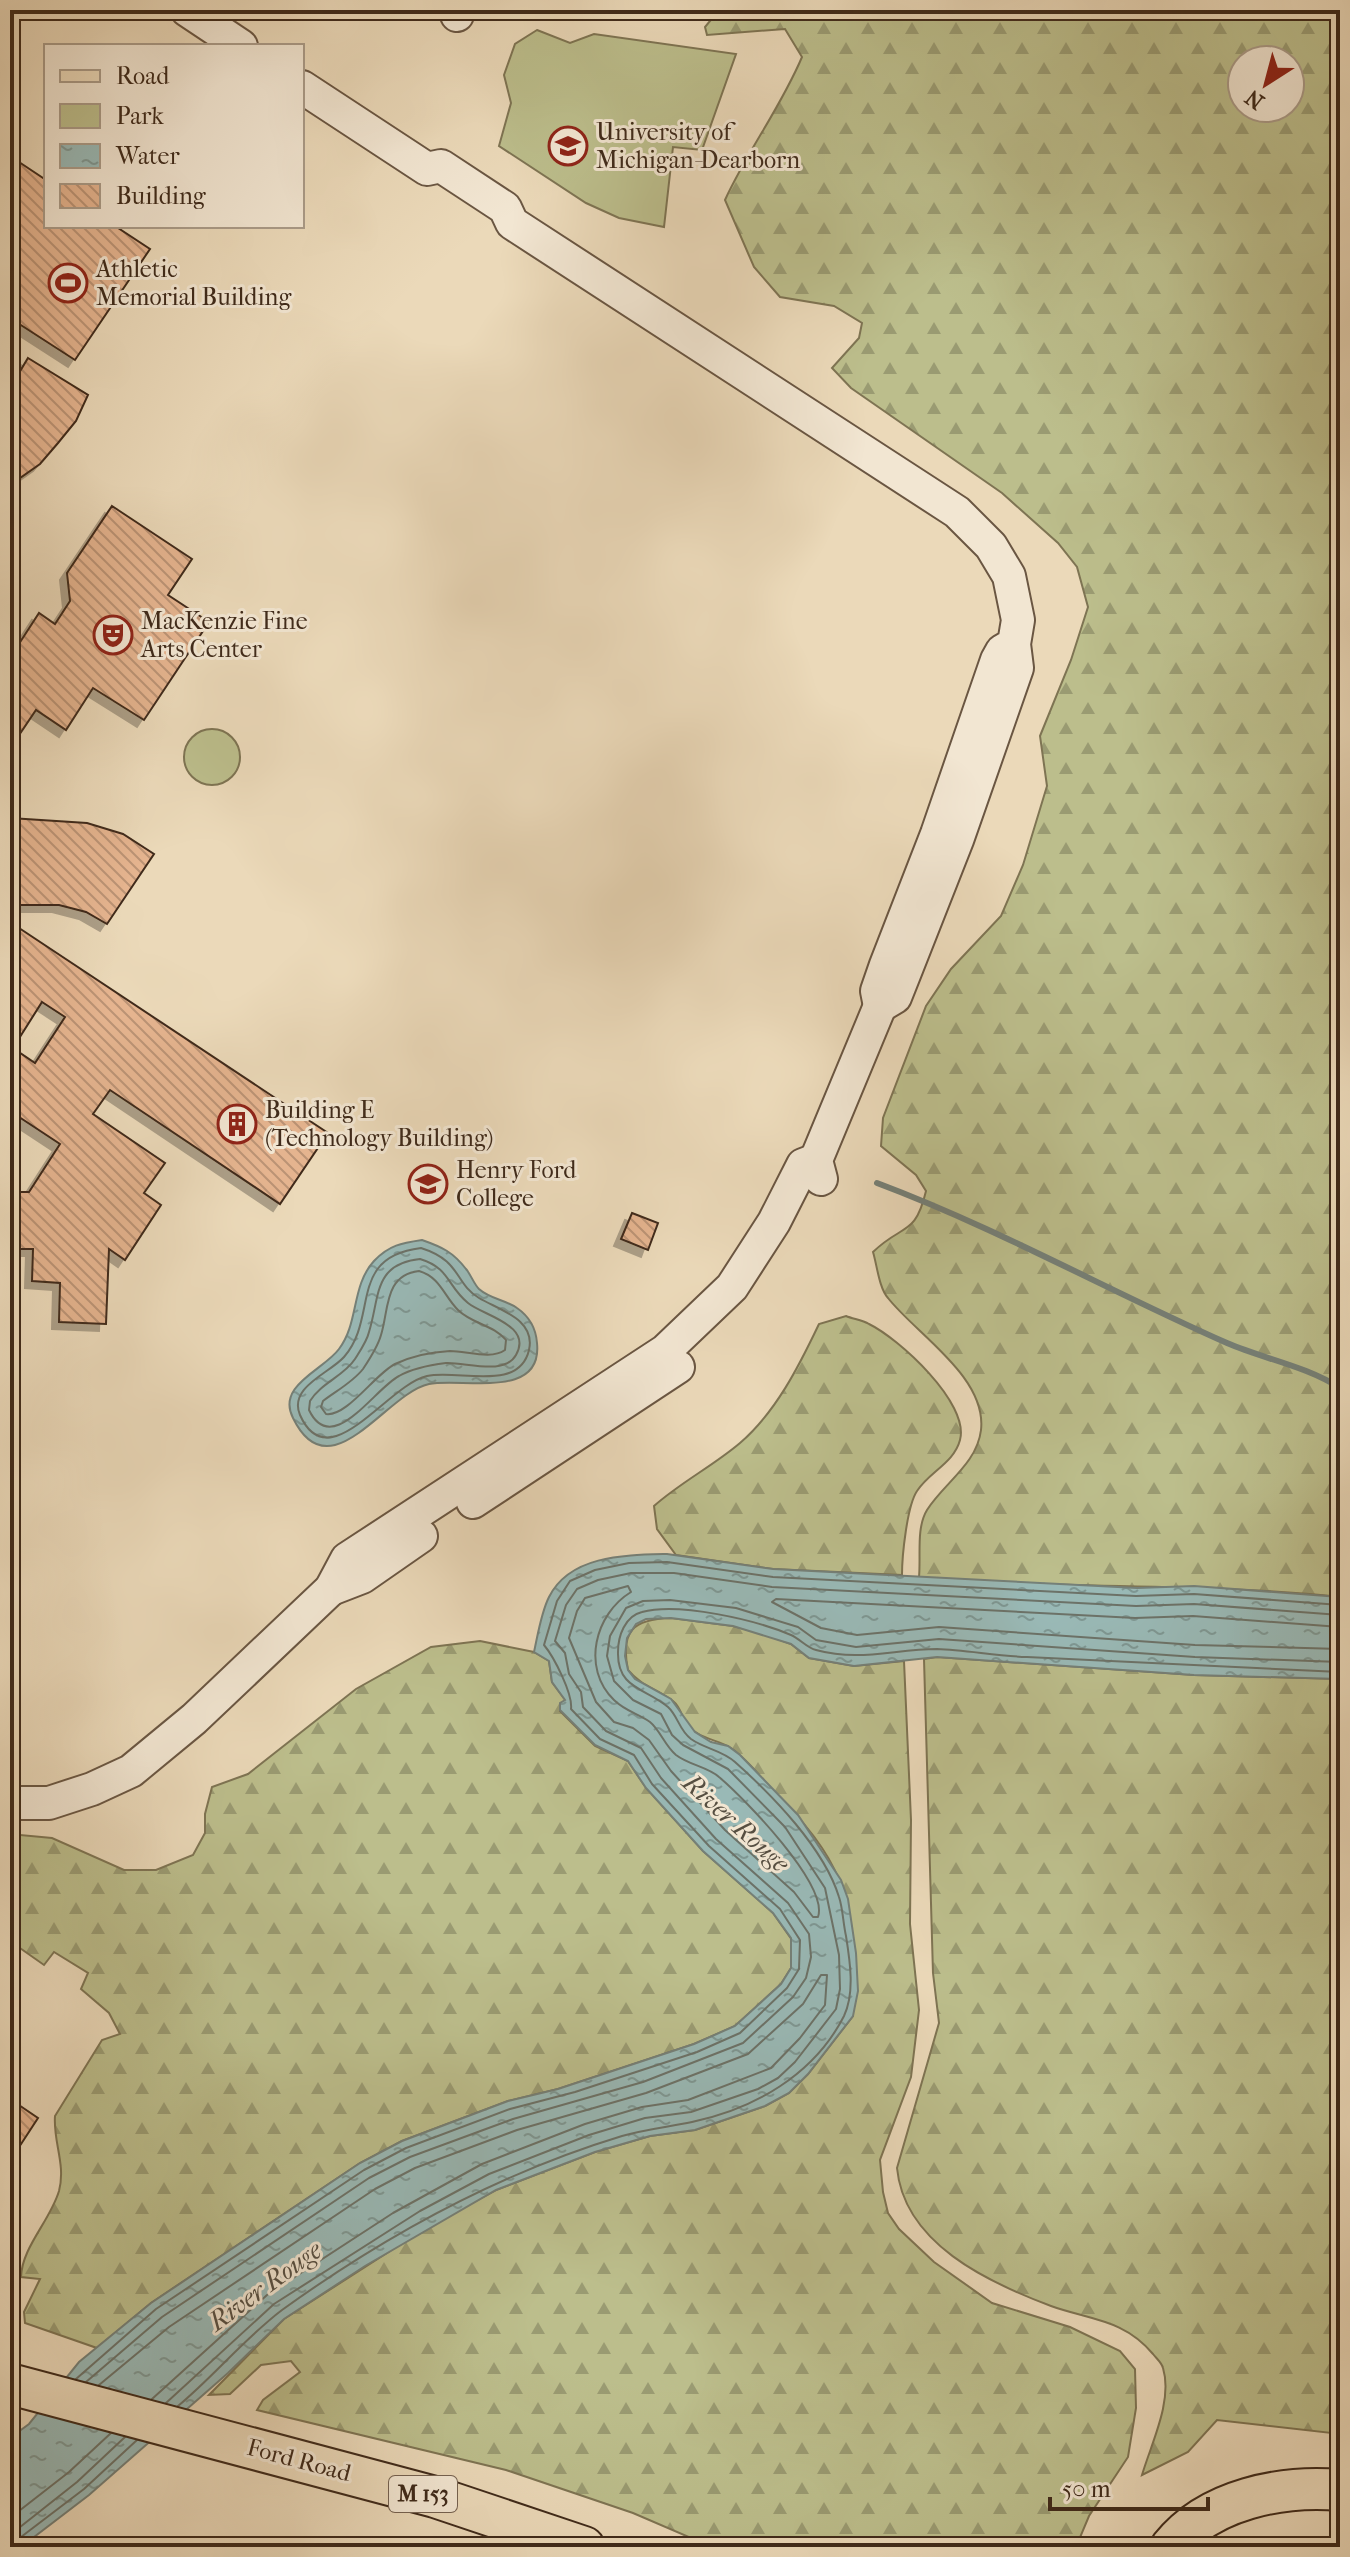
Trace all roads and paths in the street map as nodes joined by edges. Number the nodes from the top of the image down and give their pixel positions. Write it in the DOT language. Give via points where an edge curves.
graph roads {
  1 [pos="187,10"];
  2 [pos="238,44"];
  3 [pos="304,88"];
  4 [pos="10,1803"];
  5 [pos="10,2384"];
  6 [pos="1340,2490"];
  7 [pos="584,2547"];
  8 [pos="1171,2547"];
  1 -- 2 [label="lane"];
  3 -- 4 [label="lane" via="427,169 430,184 475,214 495,224 512,223 957,512 991,546 1009,576 1018,620 1014,644 997,660 877,991 880,1006 816,1160 803,1165 732,1287 665,1351 347,1559 331,1589 131,1771 49,1803"];
  5 -- 7 [label="main road, Ford Road / M 153" via="435,2497"];
  6 -- 8 [label="main road" via="1285,2490 1239,2502 1191,2528"];
}
